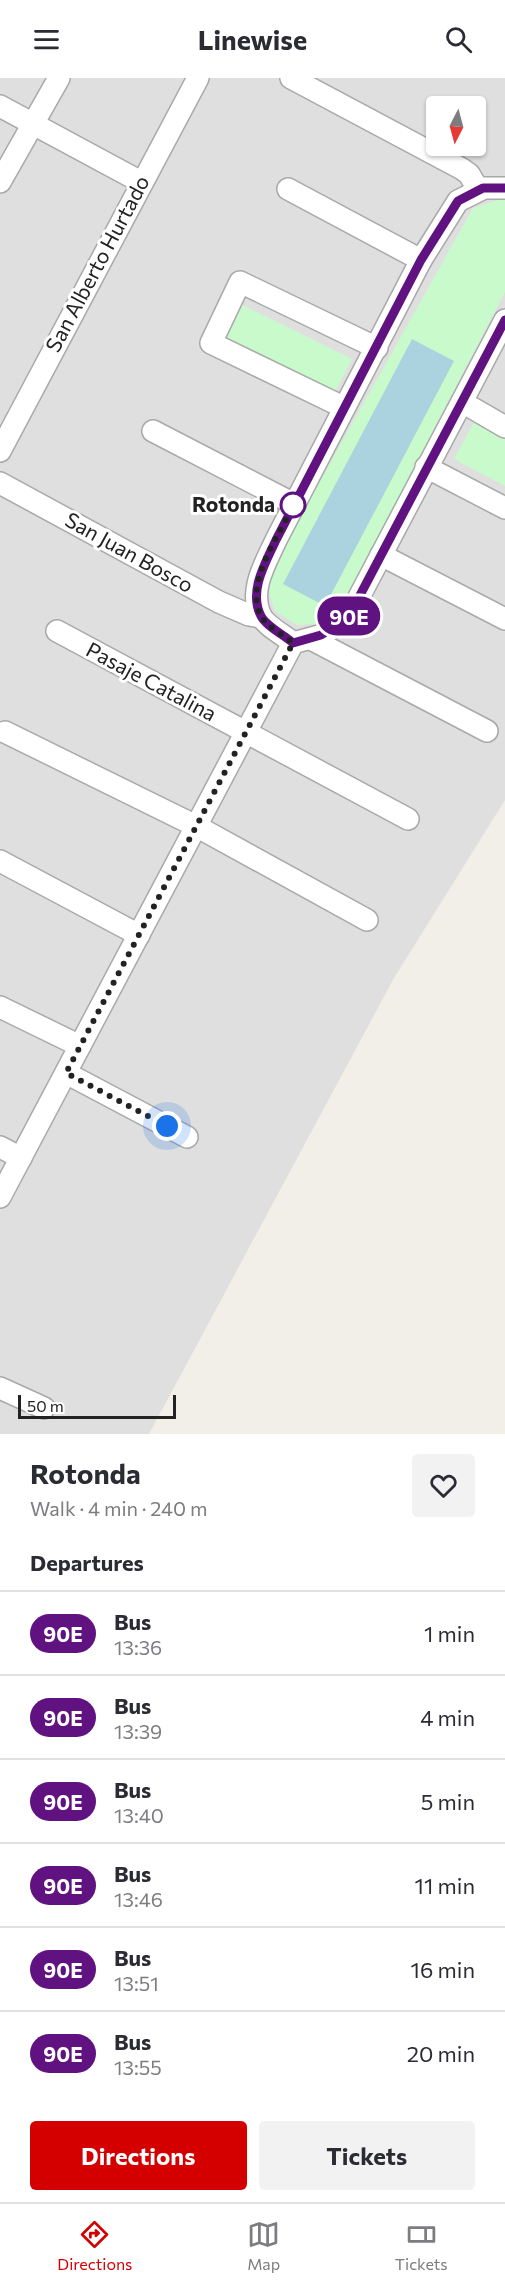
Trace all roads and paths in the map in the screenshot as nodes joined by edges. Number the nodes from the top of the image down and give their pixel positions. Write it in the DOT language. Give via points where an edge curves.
graph roads {
  1 [pos="59,78"];
  2 [pos="198,78"];
  3 [pos="291,78"];
  4 [pos="0,106"];
  5 [pos="33,124"];
  6 [pos="0,182"];
  7 [pos="141,182"];
  8 [pos="505,188"];
  9 [pos="288,189"];
  10 [pos="478,189"];
  11 [pos="421,260"];
  12 [pos="505,320"];
  13 [pos="376,348"];
  14 [pos="462,402"];
  15 [pos="344,408"];
  16 [pos="505,427"];
  17 [pos="153,430"];
  18 [pos="0,450"];
  19 [pos="426,467"];
  20 [pos="0,483"];
  21 [pos="294,504"];
  22 [pos="505,508"];
  23 [pos="381,555"];
  24 [pos="261,617"];
  25 [pos="505,619"];
  26 [pos="57,631"];
  27 [pos="302,641"];
  28 [pos="487,731"];
  29 [pos="5,732"];
  30 [pos="246,732"];
  31 [pos="408,819"];
  32 [pos="196,826"];
  33 [pos="0,861"];
  34 [pos="366,920"];
  35 [pos="139,934"];
  36 [pos="0,1007"];
  37 [pos="80,1046"];
  38 [pos="66,1073"];
  39 [pos="187,1137"];
  40 [pos="0,1147"];
  41 [pos="21,1158"];
  42 [pos="0,1197"];
  43 [pos="0,1388"];
  44 [pos="44,1408"];
  1 -- 5 [label="street"];
  2 -- 7 [label="street, San Alberto Hurtado"];
  3 -- 10 [label="street" via="462,169"];
  4 -- 5 [label="street"];
  5 -- 6 [label="street"];
  5 -- 7 [label="street"];
  7 -- 18 [label="street, San Alberto Hurtado"];
  8 -- 10 [label="street"];
  9 -- 11 [label="street"];
  10 -- 11 [label="street" via="458,201"];
  11 -- 13 [label="street"];
  12 -- 14 [label="street"];
  13 -- 15 [label="street"];
  13 -- 15 [label="street" via="240,282 211,343"];
  14 -- 16 [label="street"];
  14 -- 19 [label="street"];
  15 -- 21 [label="street"];
  17 -- 21 [label="street"];
  19 -- 22 [label="street"];
  19 -- 23 [label="street"];
  20 -- 24 [label="street, San Juan Bosco" via="219,602"];
  21 -- 24 [label="street" via="259,576 256,598"];
  23 -- 25 [label="street"];
  23 -- 27 [label="street" via="348,618 337,627"];
  24 -- 27 [label="street"];
  26 -- 30 [label="street, Pasaje Catalina"];
  27 -- 28 [label="street"];
  27 -- 30 [label="street"];
  29 -- 32 [label="street"];
  30 -- 31 [label="street, Pasaje Catalina"];
  30 -- 32 [label="street"];
  32 -- 34 [label="street"];
  32 -- 35 [label="street"];
  33 -- 35 [label="street"];
  35 -- 37 [label="street"];
  36 -- 37 [label="street"];
  37 -- 38 [label="street"];
  38 -- 39 [label="street"];
  38 -- 41 [label="street"];
  40 -- 41 [label="street"];
  41 -- 42 [label="street"];
  43 -- 44 [label="street"];
}
